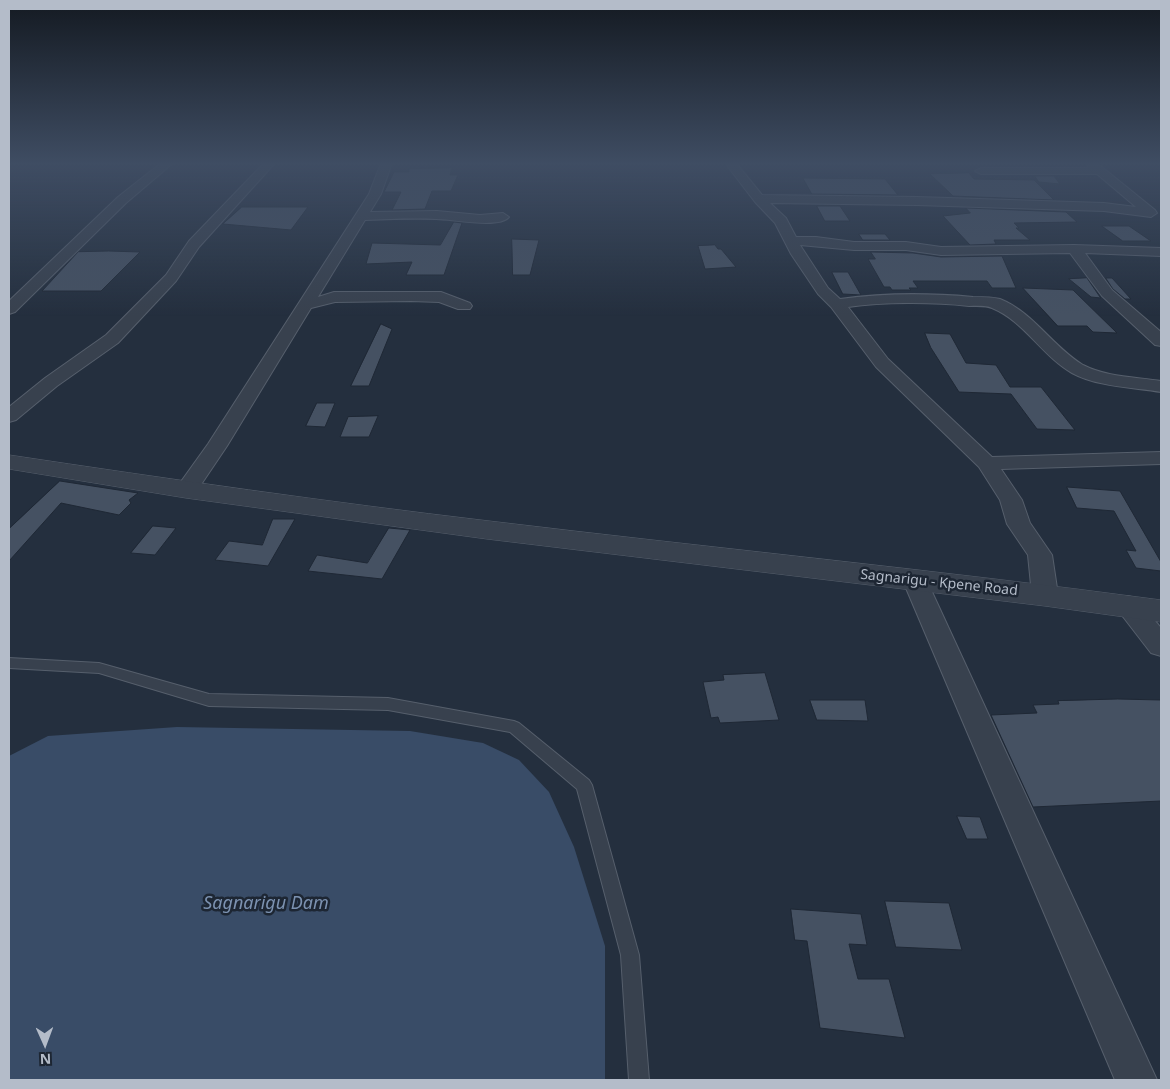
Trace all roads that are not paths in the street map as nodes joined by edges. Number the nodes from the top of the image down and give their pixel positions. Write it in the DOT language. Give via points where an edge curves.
graph roads {
  1 [pos="108,214"];
  2 [pos="222,214"];
  3 [pos="774,214"];
  4 [pos="361,216"];
  5 [pos="503,217"];
  6 [pos="791,241"];
  7 [pos="1074,249"];
  8 [pos="1161,252"];
  9 [pos="837,304"];
  10 [pos="305,305"];
  11 [pos="464,306"];
  12 [pos="9,310"];
  13 [pos="1161,341"];
  14 [pos="1161,386"];
  15 [pos="9,416"];
  16 [pos="1161,458"];
  17 [pos="9,462"];
  18 [pos="987,463"];
  19 [pos="186,490"];
  20 [pos="915,581"];
  21 [pos="1045,595"];
  22 [pos="1127,604"];
  23 [pos="1161,611"];
  24 [pos="1161,646"];
  25 [pos="9,662"];
  26 [pos="639,1080"];
  27 [pos="1136,1080"];
  1 -- 12 [label="street"];
  2 -- 15 [label="street" via="194,244 171,278 112,339"];
  3 -- 6 [label="street" via="782,221"];
  4 -- 5 [label="street"];
  4 -- 10 [label="street"];
  6 -- 7 [label="street" via="816,240 854,246 906,246 942,251"];
  6 -- 9 [label="street" via="823,291"];
  7 -- 8 [label="street"];
  7 -- 13 [label="street" via="1106,293"];
  9 -- 14 [label="street" via="865,300 995,303 1016,316 1078,369 1098,377"];
  9 -- 18 [label="street" via="882,362"];
  10 -- 11 [label="street" via="334,297 411,296 441,297"];
  10 -- 19 [label="street" via="218,446"];
  16 -- 18 [label="street"];
  17 -- 19 [label="street, Sagnarigu - Kpene Road"];
  18 -- 21 [label="street" via="1010,500 1019,524 1040,555"];
  19 -- 20 [label="street, Sagnarigu - Kpene Road" via="506,533"];
  20 -- 21 [label="street, Sagnarigu - Kpene Road"];
  20 -- 27 [label="street"];
  21 -- 22 [label="street, Sagnarigu - Kpene Road"];
  22 -- 23 [label="street, Sagnarigu - Kpene Road"];
  22 -- 24 [label="street"];
  25 -- 26 [label="lane" via="99,668 209,700 388,704 514,727 584,785 630,955"];
}
